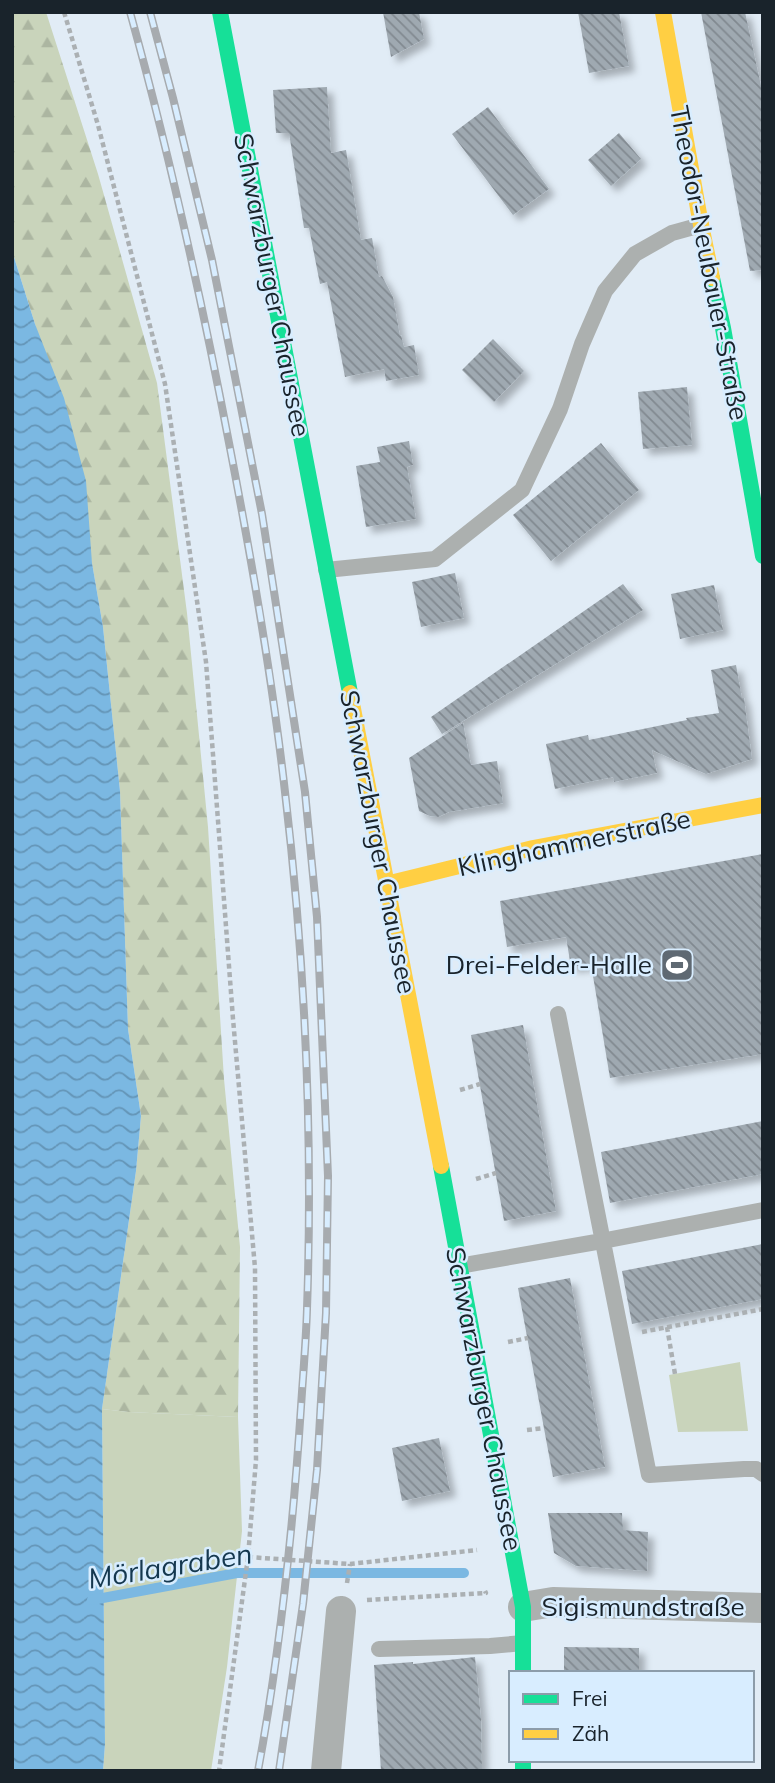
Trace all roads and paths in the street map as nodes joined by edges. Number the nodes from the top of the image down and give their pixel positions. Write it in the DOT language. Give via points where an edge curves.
graph roads {
  1 [pos="64,12"];
  2 [pos="220,12"];
  3 [pos="663,12"];
  4 [pos="701,225"];
  5 [pos="763,556"];
  6 [pos="326,570"];
  7 [pos="763,805"];
  8 [pos="386,884"];
  9 [pos="558,1014"];
  10 [pos="480,1084"];
  11 [pos="458,1090"];
  12 [pos="496,1173"];
  13 [pos="475,1179"];
  14 [pos="763,1210"];
  15 [pos="602,1241"];
  16 [pos="459,1266"];
  17 [pos="763,1310"];
  18 [pos="667,1327"];
  19 [pos="621,1336"];
  20 [pos="528,1338"];
  21 [pos="505,1343"];
  22 [pos="674,1374"];
  23 [pos="544,1428"];
  24 [pos="522,1432"];
  25 [pos="763,1474"];
  26 [pos="481,1550"];
  27 [pos="248,1558"];
  28 [pos="485,1591"];
  29 [pos="523,1607"];
  30 [pos="763,1608"];
  31 [pos="341,1611"];
  32 [pos="524,1643"];
  33 [pos="379,1648"];
  34 [pos="523,1671"];
  35 [pos="219,1771"];
  36 [pos="326,1771"];
  1 -- 27 [label="path" via="165,384 206,662 255,1268 256,1460"];
  2 -- 6 [label="main road, Schwarzburger Chaussee"];
  3 -- 4 [label="main road, Theodor-Neubauer-Straße"];
  4 -- 5 [label="main road, Theodor-Neubauer-Straße"];
  4 -- 6 [label="lane" via="672,233 635,254 605,290 560,409 522,490 435,559"];
  6 -- 8 [label="main road, Schwarzburger Chaussee"];
  7 -- 8 [label="main road, Klinghammerstraße" via="533,848"];
  8 -- 16 [label="main road, Schwarzburger Chaussee"];
  9 -- 15 [label="lane"];
  10 -- 11 [label="path"];
  12 -- 13 [label="path"];
  14 -- 15 [label="lane"];
  15 -- 16 [label="lane"];
  15 -- 19 [label="lane"];
  16 -- 29 [label="main road, Schwarzburger Chaussee"];
  17 -- 18 [label="path"];
  18 -- 19 [label="path"];
  18 -- 22 [label="path"];
  19 -- 25 [label="lane" via="649,1475 744,1469"];
  20 -- 21 [label="path"];
  23 -- 24 [label="path"];
  26 -- 27 [label="path" via="350,1563"];
  27 -- 35 [label="path"];
  28 -- 31 [label="path" via="345,1601"];
  29 -- 30 [label="street, Sigismundstraße" via="553,1602"];
  29 -- 32 [label="main road, Schwarzburger Chaussee"];
  31 -- 36 [label="street"];
  32 -- 33 [label="lane"];
  32 -- 34 [label="main road, Schwarzburger Chaussee"];
}
